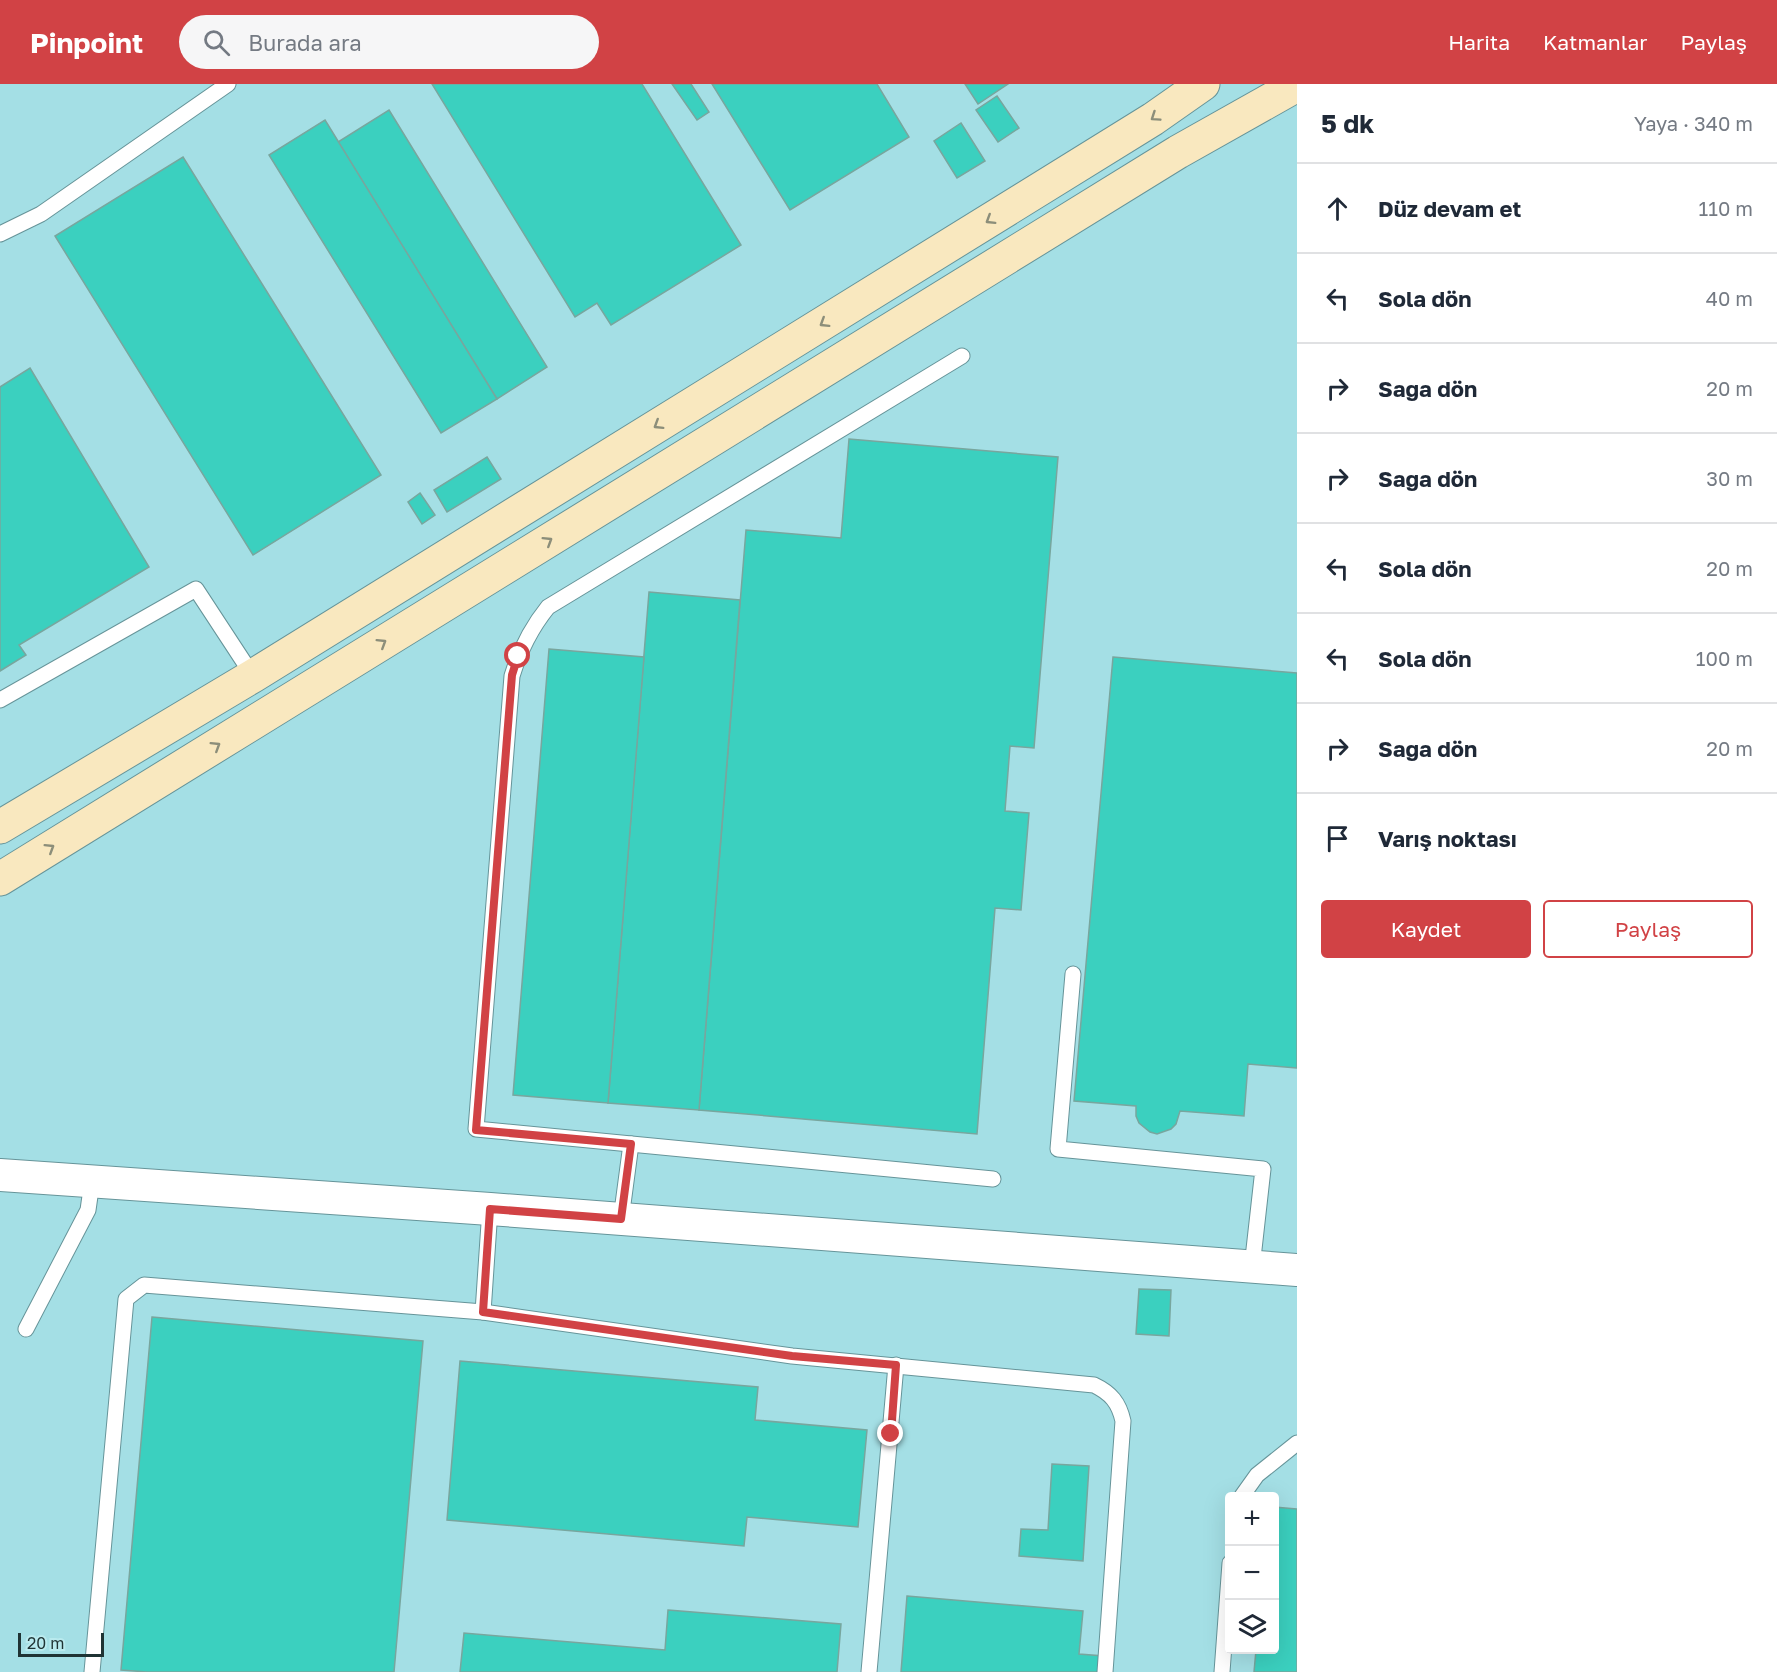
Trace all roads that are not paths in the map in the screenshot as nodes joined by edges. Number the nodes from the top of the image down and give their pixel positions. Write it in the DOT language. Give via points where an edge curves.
graph roads {
  1 [pos="228,84"];
  2 [pos="1203,84"];
  3 [pos="1297,84"];
  4 [pos="0,234"];
  5 [pos="962,356"];
  6 [pos="253,676"];
  7 [pos="0,700"];
  8 [pos="272,711"];
  9 [pos="0,827"];
  10 [pos="0,879"];
  11 [pos="1073,974"];
  12 [pos="631,1144"];
  13 [pos="0,1175"];
  14 [pos="993,1179"];
  15 [pos="92,1182"];
  16 [pos="490,1209"];
  17 [pos="621,1219"];
  18 [pos="1252,1267"];
  19 [pos="1297,1270"];
  20 [pos="483,1312"];
  21 [pos="26,1329"];
  22 [pos="896,1365"];
  23 [pos="1297,1443"];
  24 [pos="1245,1492"];
  25 [pos="1227,1600"];
  26 [pos="92,1672"];
  27 [pos="869,1672"];
  28 [pos="1105,1672"];
  29 [pos="1222,1672"];
  1 -- 4 [label="lane" via="41,214"];
  2 -- 6 [label="street, one-way" via="1153,119"];
  8 -- 3 [label="street, one-way" via="1178,152"];
  5 -- 12 [label="lane" via="548,607 518,656 512,675 476,1130"];
  6 -- 7 [label="lane" via="196,589"];
  6 -- 8 [label="street"];
  6 -- 9 [label="street"];
  10 -- 8 [label="street, one-way"];
  11 -- 18 [label="lane" via="1058,1149 1263,1169"];
  12 -- 14 [label="lane"];
  12 -- 17 [label="lane"];
  13 -- 15 [label="street"];
  15 -- 16 [label="street"];
  15 -- 21 [label="lane" via="88,1210"];
  16 -- 17 [label="street"];
  16 -- 20 [label="lane"];
  17 -- 18 [label="street"];
  18 -- 19 [label="street"];
  20 -- 22 [label="lane" via="792,1356"];
  20 -- 26 [label="lane" via="144,1285 126,1299"];
  22 -- 27 [label="lane"];
  22 -- 28 [label="lane" via="1094,1385 1114,1399 1123,1421"];
  23 -- 24 [label="lane" via="1257,1474"];
  25 -- 29 [label="lane"];
}
